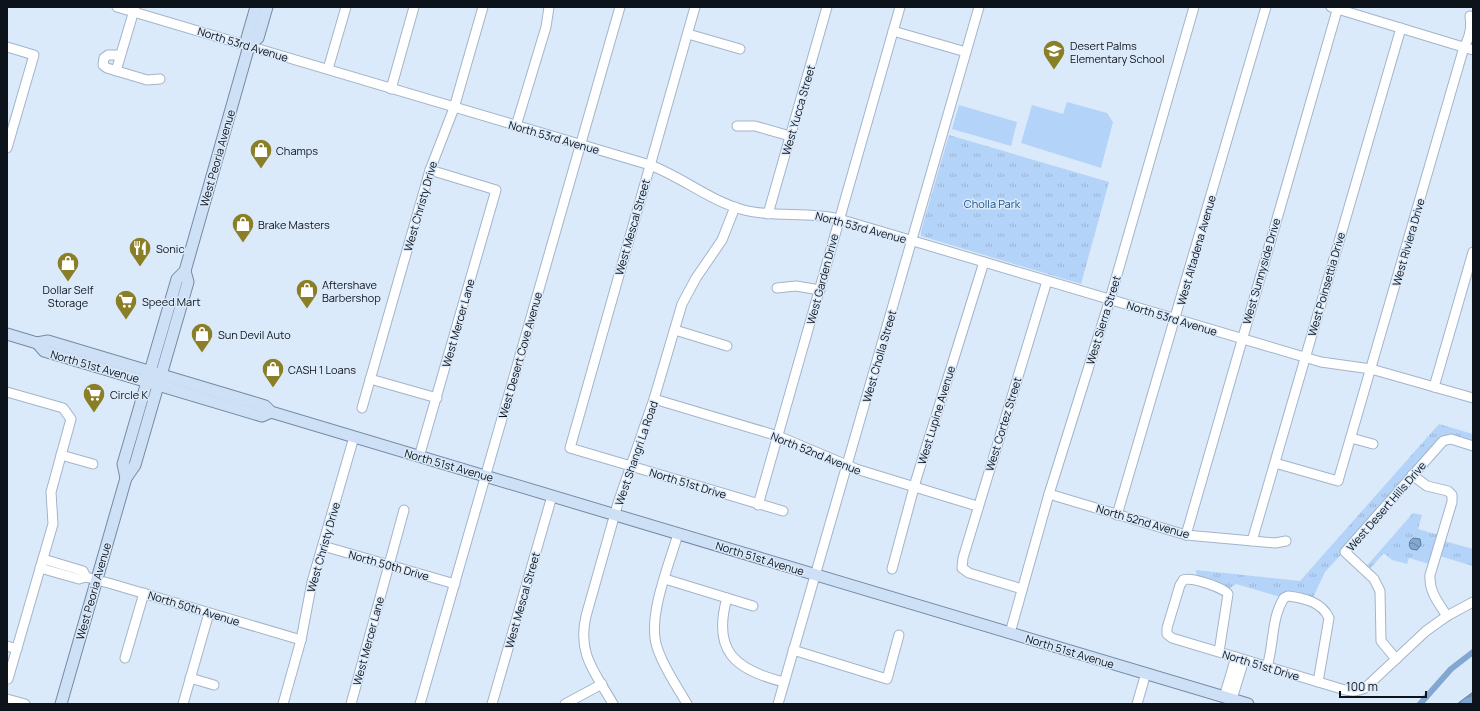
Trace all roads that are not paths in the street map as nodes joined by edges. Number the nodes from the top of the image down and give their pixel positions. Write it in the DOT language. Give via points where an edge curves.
graph roads {
  1 [pos="117,7"];
  2 [pos="256,7"];
  3 [pos="267,7"];
  4 [pos="346,7"];
  5 [pos="414,7"];
  6 [pos="482,7"];
  7 [pos="549,7"];
  8 [pos="620,7"];
  9 [pos="696,7"];
  10 [pos="827,7"];
  11 [pos="900,7"];
  12 [pos="979,7"];
  13 [pos="1194,7"];
  14 [pos="1266,7"];
  15 [pos="1335,8"];
  16 [pos="134,9"];
  17 [pos="1472,12"];
  18 [pos="1401,28"];
  19 [pos="893,32"];
  20 [pos="688,34"];
  21 [pos="249,46"];
  22 [pos="7,47"];
  23 [pos="1469,48"];
  24 [pos="740,49"];
  25 [pos="966,52"];
  26 [pos="120,55"];
  27 [pos="328,70"];
  28 [pos="116,71"];
  29 [pos="160,79"];
  30 [pos="391,89"];
  31 [pos="454,108"];
  32 [pos="516,126"];
  33 [pos="737,126"];
  34 [pos="790,136"];
  35 [pos="581,145"];
  36 [pos="7,148"];
  37 [pos="650,165"];
  38 [pos="430,170"];
  39 [pos="735,207"];
  40 [pos="768,214"];
  41 [pos="839,219"];
  42 [pos="912,241"];
  43 [pos="1473,252"];
  44 [pos="984,262"];
  45 [pos="185,271"];
  46 [pos="1047,280"];
  47 [pos="777,288"];
  48 [pos="820,290"];
  49 [pos="1110,299"];
  50 [pos="1176,319"];
  51 [pos="674,330"];
  52 [pos="7,334"];
  53 [pos="1242,338"];
  54 [pos="727,346"];
  55 [pos="1305,357"];
  56 [pos="1371,369"];
  57 [pos="148,376"];
  58 [pos="370,379"];
  59 [pos="160,380"];
  60 [pos="1434,386"];
  61 [pos="7,392"];
  62 [pos="436,398"];
  63 [pos="1473,398"];
  64 [pos="654,400"];
  65 [pos="362,408"];
  66 [pos="778,436"];
  67 [pos="354,437"];
  68 [pos="1351,438"];
  69 [pos="1373,444"];
  70 [pos="1473,446"];
  71 [pos="570,448"];
  72 [pos="61,455"];
  73 [pos="419,457"];
  74 [pos="1275,463"];
  75 [pos="93,464"];
  76 [pos="630,466"];
  77 [pos="847,466"];
  78 [pos="1412,475"];
  79 [pos="485,476"];
  80 [pos="126,478"];
  81 [pos="914,487"];
  82 [pos="1049,494"];
  83 [pos="552,496"];
  84 [pos="758,505"];
  85 [pos="977,506"];
  86 [pos="404,510"];
  87 [pos="783,511"];
  88 [pos="615,515"];
  89 [pos="1117,515"];
  90 [pos="678,534"];
  91 [pos="1186,534"];
  92 [pos="1286,540"];
  93 [pos="1252,541"];
  94 [pos="323,546"];
  95 [pos="42,563"];
  96 [pos="388,565"];
  97 [pos="892,569"];
  98 [pos="816,575"];
  99 [pos="91,578"];
  100 [pos="665,579"];
  101 [pos="455,584"];
  102 [pos="1022,589"];
  103 [pos="144,593"];
  104 [pos="727,598"];
  105 [pos="1473,602"];
  106 [pos="753,606"];
  107 [pos="209,613"];
  108 [pos="1447,616"];
  109 [pos="1010,633"];
  110 [pos="899,635"];
  111 [pos="301,640"];
  112 [pos="7,646"];
  113 [pos="17,649"];
  114 [pos="793,650"];
  115 [pos="1219,652"];
  116 [pos="125,658"];
  117 [pos="1396,658"];
  118 [pos="1240,659"];
  119 [pos="1267,667"];
  120 [pos="1146,673"];
  121 [pos="190,678"];
  122 [pos="8,679"];
  123 [pos="784,682"];
  124 [pos="1318,682"];
  125 [pos="602,684"];
  126 [pos="214,685"];
  127 [pos="1228,698"];
  128 [pos="7,699"];
  129 [pos="25,704"];
  130 [pos="61,704"];
  131 [pos="183,704"];
  132 [pos="282,704"];
  133 [pos="351,704"];
  134 [pos="420,704"];
  135 [pos="492,704"];
  136 [pos="566,704"];
  137 [pos="613,704"];
  138 [pos="687,704"];
  139 [pos="778,704"];
  140 [pos="1138,704"];
  141 [pos="1248,704"];
  1 -- 16 [label="street, North 53rd Avenue"];
  2 -- 21 [label="main road, West Peoria Avenue" via="247,38"];
  3 -- 21 [label="main road, West Peoria Avenue" via="258,38"];
  4 -- 27 [label="street"];
  5 -- 30 [label="street"];
  6 -- 31 [label="street, West Christy Drive"];
  7 -- 32 [label="street" via="546,27"];
  8 -- 35 [label="street, West Desert Cove Avenue"];
  9 -- 20 [label="street, West Mescal Street"];
  10 -- 34 [label="street, West Yucca Street"];
  11 -- 19 [label="street, West Garden Drive"];
  12 -- 25 [label="street, West Cholla Street"];
  13 -- 49 [label="street, West Sierra Street"];
  14 -- 50 [label="street, West Altadena Avenue"];
  15 -- 18 [label="street"];
  15 -- 53 [label="street, West Sunnyside Drive"];
  16 -- 21 [label="street, North 53rd Avenue"];
  16 -- 26 [label="street"];
  17 -- 23 [label="street, West Riviera Drive" via="1463,38"];
  18 -- 23 [label="street"];
  18 -- 55 [label="street, West Poinsettia Drive"];
  19 -- 25 [label="street"];
  19 -- 41 [label="street, West Garden Drive"];
  20 -- 24 [label="street"];
  20 -- 37 [label="street, West Mescal Street"];
  21 -- 27 [label="street, North 53rd Avenue"];
  21 -- 45 [label="main road, West Peoria Avenue"];
  22 -- 36 [label="street" via="34,55"];
  23 -- 56 [label="street, West Riviera Drive"];
  25 -- 42 [label="street, West Cholla Street"];
  26 -- 28 [label="street"];
  26 -- 28 [label="street" via="108,54 104,58 107,68"];
  27 -- 30 [label="street, North 53rd Avenue"];
  28 -- 29 [label="street" via="147,80"];
  30 -- 31 [label="street, North 53rd Avenue"];
  31 -- 32 [label="street, North 53rd Avenue"];
  31 -- 38 [label="street, West Christy Drive"];
  32 -- 35 [label="street, North 53rd Avenue"];
  33 -- 34 [label="street" via="755,126"];
  34 -- 40 [label="street, West Yucca Street"];
  35 -- 37 [label="street, North 53rd Avenue"];
  35 -- 79 [label="street, West Desert Cove Avenue"];
  37 -- 39 [label="street, North 53rd Avenue" via="669,172 715,199"];
  37 -- 71 [label="street, West Mescal Street"];
  38 -- 58 [label="street, West Christy Drive"];
  38 -- 62 [label="street, West Mercer Lane" via="496,190"];
  39 -- 40 [label="street, North 53rd Avenue"];
  39 -- 51 [label="street, West Shangri La Road" via="722,240 682,304"];
  40 -- 41 [label="street, North 53rd Avenue" via="807,214"];
  41 -- 42 [label="street, North 53rd Avenue"];
  41 -- 48 [label="street, West Garden Drive"];
  42 -- 44 [label="street, North 53rd Avenue"];
  42 -- 77 [label="street, West Cholla Street"];
  43 -- 60 [label="street"];
  44 -- 46 [label="street, North 53rd Avenue"];
  44 -- 81 [label="street, West Lupine Avenue"];
  45 -- 57 [label="main road, West Peoria Avenue" via="177,279"];
  45 -- 59 [label="main road, West Peoria Avenue" via="188,282"];
  46 -- 49 [label="street, North 53rd Avenue"];
  46 -- 85 [label="street, West Cortez Street"];
  47 -- 48 [label="street" via="796,286"];
  48 -- 66 [label="street, West Garden Drive"];
  49 -- 50 [label="street, North 53rd Avenue"];
  49 -- 82 [label="street, West Sierra Street"];
  50 -- 53 [label="street, North 53rd Avenue"];
  50 -- 89 [label="street, West Altadena Avenue"];
  51 -- 54 [label="street"];
  51 -- 64 [label="street, West Shangri La Road"];
  52 -- 57 [label="main road, North 51st Avenue" via="37,343 48,341"];
  53 -- 55 [label="street, North 53rd Avenue"];
  53 -- 91 [label="street, West Sunnyside Drive"];
  55 -- 56 [label="street, North 53rd Avenue" via="1321,362"];
  55 -- 74 [label="street, West Poinsettia Drive"];
  56 -- 60 [label="street, North 53rd Avenue"];
  56 -- 68 [label="street, West Riviera Drive"];
  57 -- 59 [label="main road, North 51st Avenue"];
  57 -- 80 [label="main road, West Peoria Avenue" via="123,464"];
  58 -- 62 [label="street"];
  58 -- 65 [label="street, West Christy Drive"];
  59 -- 67 [label="main road, North 51st Avenue" via="265,406 271,412"];
  59 -- 80 [label="main road, West Peoria Avenue" via="135,465"];
  60 -- 63 [label="street, North 53rd Avenue"];
  61 -- 72 [label="street" via="63,408 70,416"];
  62 -- 73 [label="street, West Mercer Lane"];
  64 -- 66 [label="street, North 52nd Avenue"];
  64 -- 76 [label="street, West Shangri La Road"];
  66 -- 77 [label="street, North 52nd Avenue"];
  66 -- 84 [label="street, West Garden Drive"];
  67 -- 73 [label="main road, North 51st Avenue"];
  67 -- 94 [label="street, West Christy Drive"];
  68 -- 69 [label="street"];
  68 -- 74 [label="street, West Riviera Drive" via="1338,481"];
  70 -- 78 [label="street, West Desert Hills Drive" via="1446,439"];
  71 -- 76 [label="street, North 51st Drive"];
  72 -- 75 [label="street"];
  72 -- 95 [label="street" via="51,492 53,524"];
  73 -- 79 [label="main road, North 51st Avenue"];
  74 -- 93 [label="street, West Poinsettia Drive"];
  76 -- 84 [label="street, North 51st Drive"];
  76 -- 88 [label="street, West Shangri La Road"];
  77 -- 81 [label="street, North 52nd Avenue"];
  77 -- 98 [label="street, West Cholla Street"];
  78 -- 108 [label="street" via="1427,486 1448,491 1452,495 1430,575 1432,592"];
  78 -- 117 [label="street, West Desert Hills Drive" via="1345,552 1378,583 1381,641"];
  79 -- 83 [label="main road, North 51st Avenue"];
  79 -- 101 [label="street, West Desert Cove Avenue"];
  80 -- 99 [label="main road, West Peoria Avenue"];
  81 -- 85 [label="street, North 52nd Avenue"];
  81 -- 97 [label="street, West Lupine Avenue"];
  82 -- 89 [label="street, North 52nd Avenue"];
  82 -- 102 [label="street, West Sierra Street"];
  83 -- 88 [label="main road, North 51st Avenue"];
  83 -- 135 [label="street, West Mescal Street"];
  84 -- 87 [label="street, North 51st Drive"];
  85 -- 102 [label="street, West Cortez Street" via="962,558 962,568 969,573"];
  86 -- 96 [label="street, West Mercer Lane"];
  88 -- 90 [label="main road, North 51st Avenue"];
  88 -- 125 [label="street, West Shangri La Road" via="582,632 584,649"];
  89 -- 91 [label="street, North 52nd Avenue"];
  90 -- 98 [label="main road, North 51st Avenue"];
  90 -- 100 [label="street"];
  91 -- 93 [label="street, North 52nd Avenue"];
  92 -- 93 [label="street, North 52nd Avenue" via="1275,543"];
  94 -- 96 [label="street, North 50th Drive"];
  94 -- 111 [label="street, West Christy Drive" via="312,582"];
  95 -- 99 [label="street, North 50th Avenue" via="82,571"];
  95 -- 113 [label="street"];
  96 -- 101 [label="street, North 50th Drive"];
  96 -- 133 [label="street, West Mercer Lane"];
  98 -- 109 [label="main road, North 51st Avenue"];
  98 -- 114 [label="street, West Cholla Street"];
  99 -- 103 [label="street, North 50th Avenue"];
  99 -- 130 [label="main road, West Peoria Avenue"];
  100 -- 104 [label="street"];
  100 -- 138 [label="street" via="654,619 654,635 661,657"];
  101 -- 134 [label="street, West Desert Cove Avenue"];
  102 -- 109 [label="street, West Sierra Street"];
  103 -- 107 [label="street, North 50th Avenue"];
  103 -- 116 [label="street"];
  104 -- 106 [label="street"];
  104 -- 123 [label="street" via="722,625 723,637 733,658 749,671"];
  105 -- 108 [label="street"];
  107 -- 111 [label="street, North 50th Avenue"];
  107 -- 121 [label="street"];
  108 -- 117 [label="street"];
  109 -- 120 [label="main road, North 51st Avenue"];
  110 -- 114 [label="street" via="887,679"];
  111 -- 132 [label="street, West Christy Drive"];
  112 -- 113 [label="street"];
  113 -- 122 [label="street"];
  114 -- 123 [label="street, West Cholla Street"];
  115 -- 115 [label="street, North 51st Drive" via="1228,594 1214,586 1183,580 1167,628 1168,634 1172,638"];
  115 -- 118 [label="street, North 51st Drive"];
  117 -- 124 [label="street, North 51st Drive" via="1370,683 1357,691"];
  118 -- 119 [label="street, North 51st Drive"];
  118 -- 127 [label="street"];
  119 -- 124 [label="street, North 51st Drive"];
  119 -- 124 [label="street" via="1274,627 1282,601 1288,596 1312,602 1322,606 1329,618"];
  120 -- 127 [label="main road, North 51st Avenue"];
  120 -- 140 [label="street"];
  121 -- 126 [label="street"];
  121 -- 131 [label="street"];
  123 -- 139 [label="street, West Cholla Street"];
  125 -- 136 [label="street"];
  125 -- 137 [label="street, West Shangri La Road"];
  127 -- 141 [label="main road, North 51st Avenue"];
  128 -- 129 [label="street"];
}
